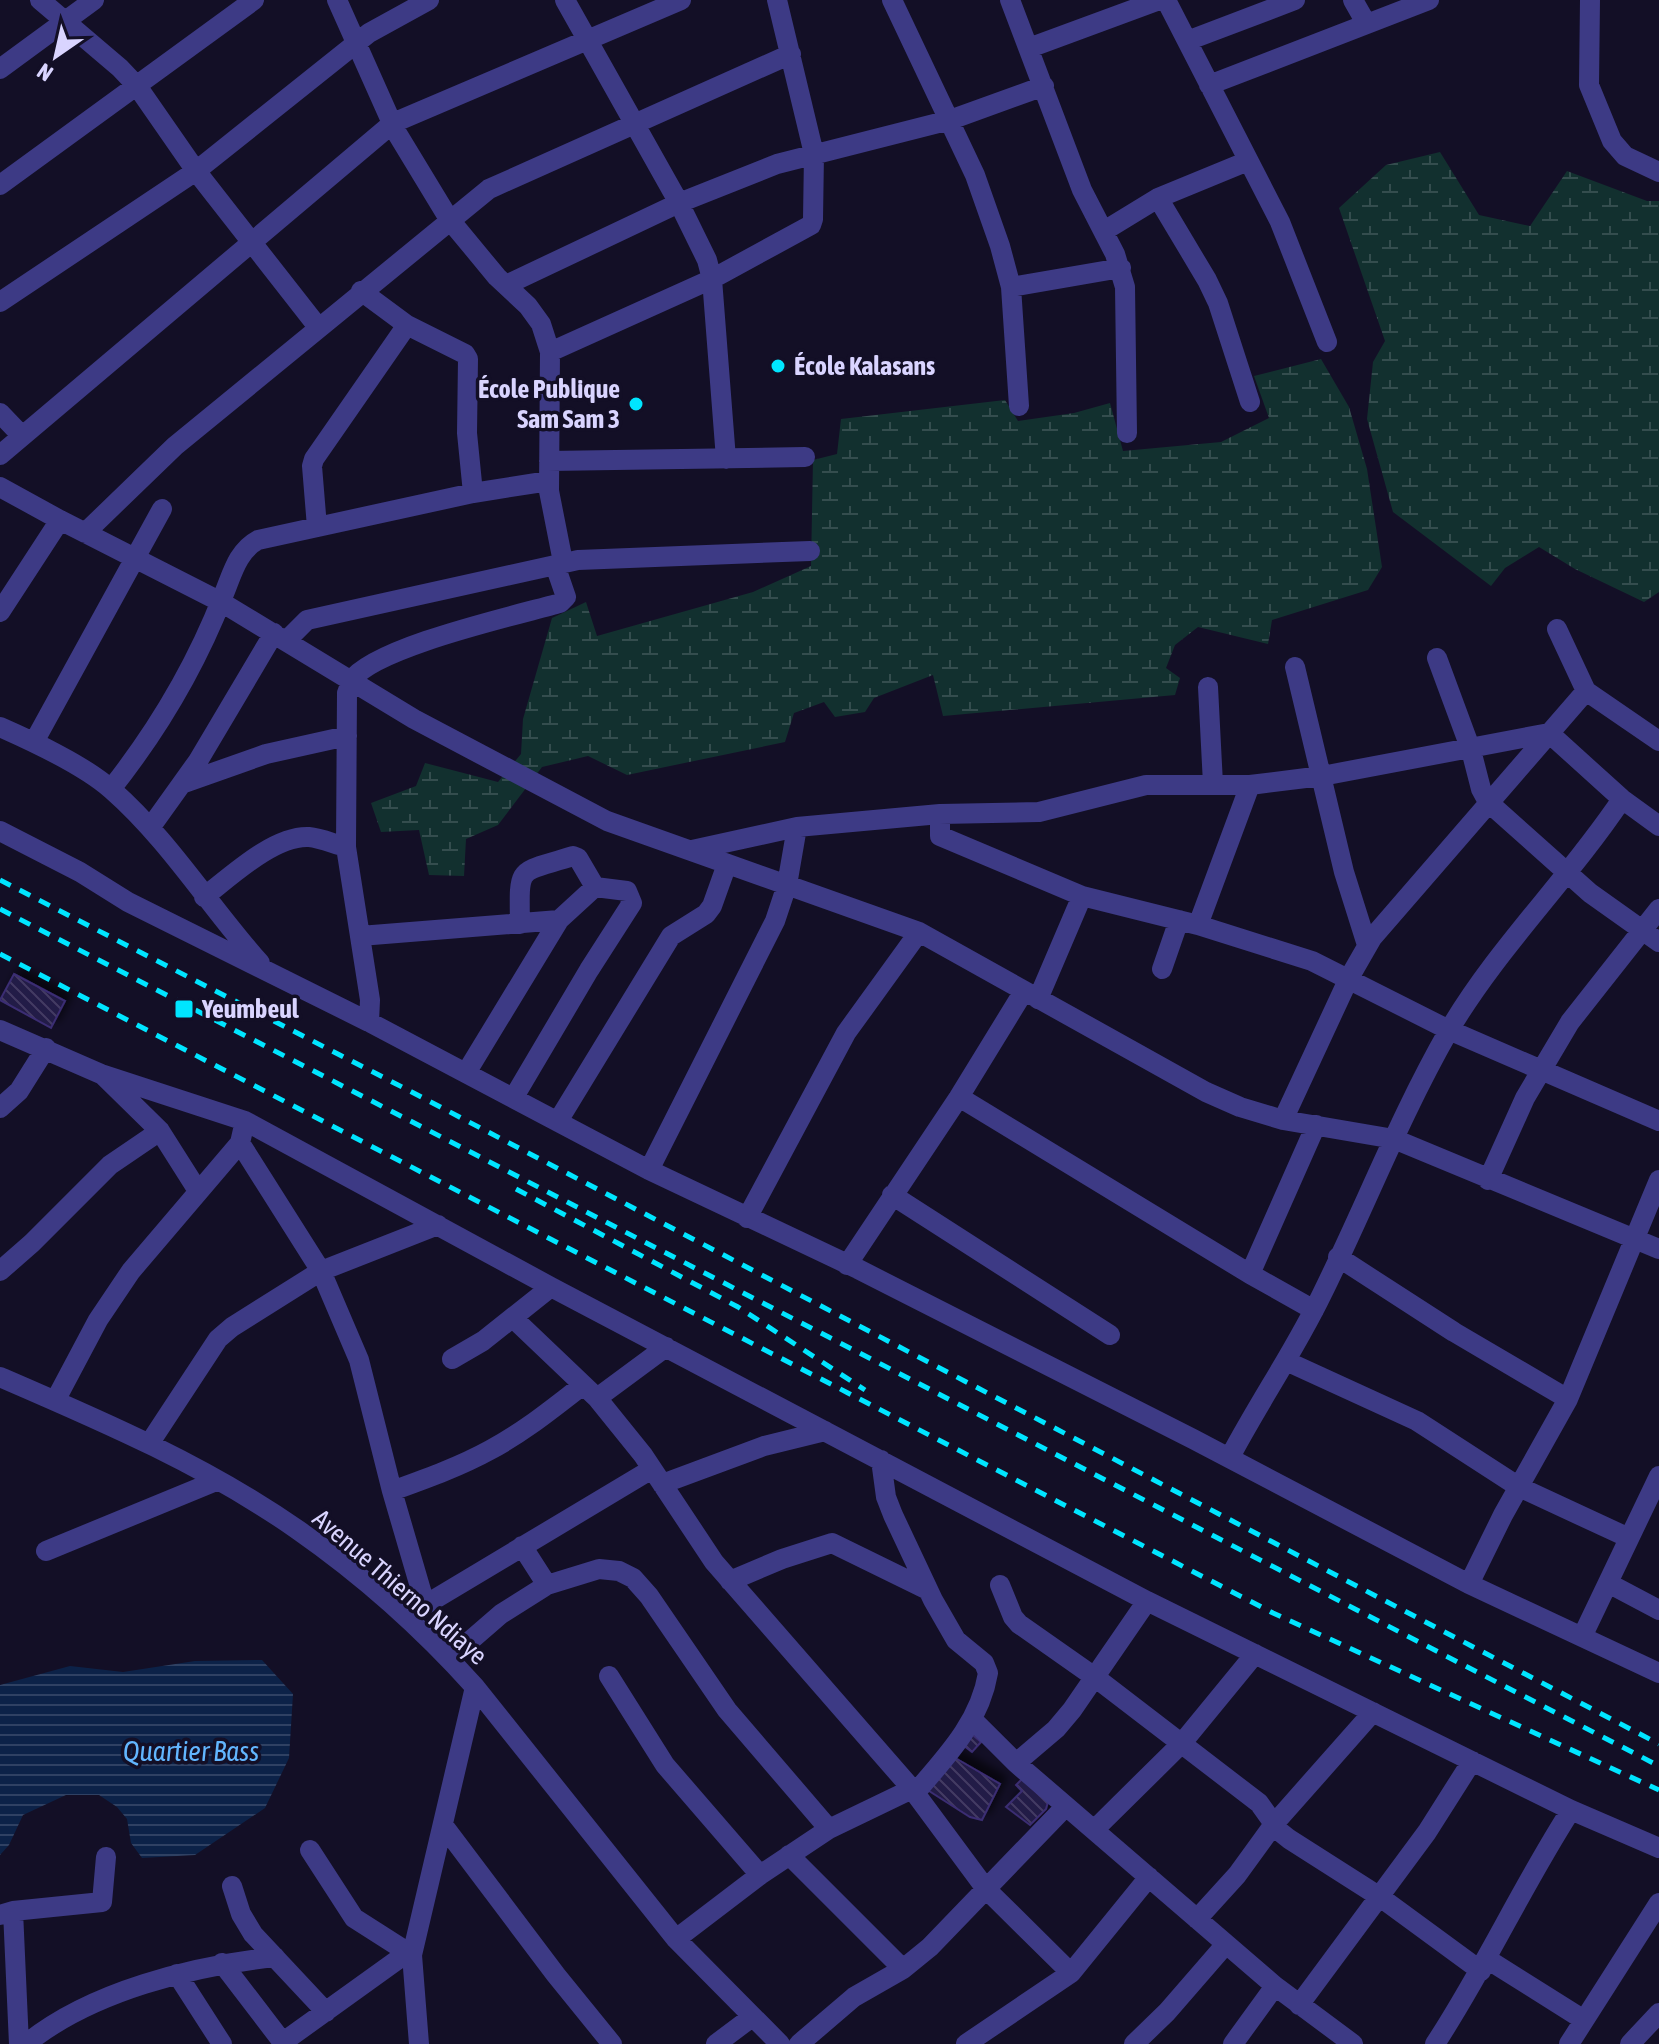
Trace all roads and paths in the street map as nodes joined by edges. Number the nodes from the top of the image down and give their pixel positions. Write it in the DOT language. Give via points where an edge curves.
graph roads {
  1 [pos="40,0"];
  2 [pos="94,0"];
  3 [pos="254,0"];
  4 [pos="337,0"];
  5 [pos="429,0"];
  6 [pos="565,0"];
  7 [pos="681,0"];
  8 [pos="777,0"];
  9 [pos="892,0"];
  10 [pos="1010,0"];
  11 [pos="1159,0"];
  12 [pos="1166,0"];
  13 [pos="1295,0"];
  14 [pos="1353,0"];
  15 [pos="1429,0"];
  16 [pos="1590,0"];
  17 [pos="67,21"];
  18 [pos="1366,23"];
  19 [pos="587,39"];
  20 [pos="1187,41"];
  21 [pos="357,43"];
  22 [pos="1029,48"];
  23 [pos="791,54"];
  24 [pos="0,69"];
  25 [pos="1209,85"];
  26 [pos="137,86"];
  27 [pos="1044,86"];
  28 [pos="950,120"];
  29 [pos="393,123"];
  30 [pos="635,124"];
  31 [pos="814,154"];
  32 [pos="1248,161"];
  33 [pos="196,171"];
  34 [pos="1659,172"];
  35 [pos="0,185"];
  36 [pos="1158,198"];
  37 [pos="679,203"];
  38 [pos="449,219"];
  39 [pos="1104,231"];
  40 [pos="252,242"];
  41 [pos="1121,268"];
  42 [pos="712,279"];
  43 [pos="506,285"];
  44 [pos="1011,287"];
  45 [pos="361,291"];
  46 [pos="0,302"];
  47 [pos="407,325"];
  48 [pos="318,327"];
  49 [pos="1327,342"];
  50 [pos="550,352"];
  51 [pos="1250,402"];
  52 [pos="1019,406"];
  53 [pos="0,413"];
  54 [pos="1127,433"];
  55 [pos="22,436"];
  56 [pos="0,455"];
  57 [pos="805,457"];
  58 [pos="726,459"];
  59 [pos="549,471"];
  60 [pos="0,487"];
  61 [pos="473,493"];
  62 [pos="162,509"];
  63 [pos="60,520"];
  64 [pos="317,527"];
  65 [pos="85,533"];
  66 [pos="810,551"];
  67 [pos="136,560"];
  68 [pos="559,564"];
  69 [pos="221,602"];
  70 [pos="0,612"];
  71 [pos="1557,629"];
  72 [pos="280,637"];
  73 [pos="1437,658"];
  74 [pos="1295,667"];
  75 [pos="352,680"];
  76 [pos="1208,687"];
  77 [pos="1586,691"];
  78 [pos="0,727"];
  79 [pos="1549,733"];
  80 [pos="347,736"];
  81 [pos="1659,741"];
  82 [pos="34,742"];
  83 [pos="1471,750"];
  84 [pos="1322,776"];
  85 [pos="184,783"];
  86 [pos="1213,784"];
  87 [pos="1250,785"];
  88 [pos="111,789"];
  89 [pos="1622,799"];
  90 [pos="1488,802"];
  91 [pos="940,814"];
  92 [pos="1659,826"];
  93 [pos="797,827"];
  94 [pos="150,828"];
  95 [pos="0,831"];
  96 [pos="346,847"];
  97 [pos="691,850"];
  98 [pos="727,864"];
  99 [pos="1567,874"];
  100 [pos="787,885"];
  101 [pos="595,887"];
  102 [pos="1082,896"];
  103 [pos="204,897"];
  104 [pos="1659,909"];
  105 [pos="559,920"];
  106 [pos="1188,922"];
  107 [pos="520,924"];
  108 [pos="919,932"];
  109 [pos="360,936"];
  110 [pos="1651,936"];
  111 [pos="1367,945"];
  112 [pos="1162,969"];
  113 [pos="268,972"];
  114 [pos="1349,978"];
  115 [pos="1031,995"];
  116 [pos="369,1022"];
  117 [pos="0,1030"];
  118 [pos="1449,1030"];
  119 [pos="46,1048"];
  120 [pos="1540,1071"];
  121 [pos="466,1073"];
  122 [pos="101,1074"];
  123 [pos="514,1097"];
  124 [pos="959,1097"];
  125 [pos="0,1108"];
  126 [pos="1283,1120"];
  127 [pos="245,1121"];
  128 [pos="558,1121"];
  129 [pos="1659,1121"];
  130 [pos="1316,1125"];
  131 [pos="160,1131"];
  132 [pos="1394,1139"];
  133 [pos="240,1143"];
  134 [pos="649,1170"];
  135 [pos="1488,1180"];
  136 [pos="1659,1180"];
  137 [pos="198,1191"];
  138 [pos="892,1195"];
  139 [pos="747,1218"];
  140 [pos="438,1225"];
  141 [pos="1635,1237"];
  142 [pos="1659,1249"];
  143 [pos="1338,1257"];
  144 [pos="847,1265"];
  145 [pos="0,1271"];
  146 [pos="321,1271"];
  147 [pos="1250,1274"];
  148 [pos="551,1287"];
  149 [pos="1314,1310"];
  150 [pos="513,1318"];
  151 [pos="1110,1335"];
  152 [pos="666,1347"];
  153 [pos="452,1359"];
  154 [pos="1286,1361"];
  155 [pos="0,1377"];
  156 [pos="590,1392"];
  157 [pos="1568,1399"];
  158 [pos="55,1401"];
  159 [pos="825,1431"];
  160 [pos="149,1444"];
  161 [pos="1230,1457"];
  162 [pos="881,1460"];
  163 [pos="657,1476"];
  164 [pos="216,1481"];
  165 [pos="1519,1487"];
  166 [pos="1657,1488"];
  167 [pos="392,1491"];
  168 [pos="1629,1538"];
  169 [pos="522,1546"];
  170 [pos="46,1551"];
  171 [pos="730,1581"];
  172 [pos="1608,1583"];
  173 [pos="1469,1584"];
  174 [pos="547,1585"];
  175 [pos="1000,1585"];
  176 [pos="928,1590"];
  177 [pos="1147,1601"];
  178 [pos="425,1604"];
  179 [pos="1659,1610"];
  180 [pos="404,1618"];
  181 [pos="1582,1637"];
  182 [pos="1255,1654"];
  183 [pos="449,1659"];
  184 [pos="1659,1673"];
  185 [pos="609,1676"];
  186 [pos="1096,1678"];
  187 [pos="475,1687"];
  188 [pos="1373,1712"];
  189 [pos="973,1720"];
  190 [pos="1182,1743"];
  191 [pos="1472,1761"];
  192 [pos="1016,1763"];
  193 [pos="913,1791"];
  194 [pos="1066,1806"];
  195 [pos="1571,1810"];
  196 [pos="1274,1824"];
  197 [pos="443,1825"];
  198 [pos="829,1829"];
  199 [pos="1094,1830"];
  200 [pos="1659,1848"];
  201 [pos="310,1850"];
  202 [pos="789,1855"];
  203 [pos="106,1857"];
  204 [pos="760,1875"];
  205 [pos="1149,1877"];
  206 [pos="232,1886"];
  207 [pos="986,1889"];
  208 [pos="1380,1897"];
  209 [pos="1659,1903"];
  210 [pos="6,1913"];
  211 [pos="1197,1919"];
  212 [pos="676,1939"];
  213 [pos="1226,1944"];
  214 [pos="409,1954"];
  215 [pos="275,1957"];
  216 [pos="222,1963"];
  217 [pos="1484,1965"];
  218 [pos="903,1969"];
  219 [pos="1071,1973"];
  220 [pos="177,1974"];
  221 [pos="1275,1986"];
  222 [pos="1299,2005"];
  223 [pos="326,2012"];
  224 [pos="1659,2013"];
  225 [pos="752,2017"];
  226 [pos="1584,2020"];
  227 [pos="284,2043"];
  228 [pos="19,2044"];
  229 [pos="26,2044"];
  230 [pos="222,2044"];
  231 [pos="419,2044"];
  232 [pos="612,2044"];
  233 [pos="716,2044"];
  234 [pos="780,2044"];
  235 [pos="799,2044"];
  236 [pos="966,2044"];
  237 [pos="1134,2044"];
  238 [pos="1233,2044"];
  239 [pos="1353,2044"];
  240 [pos="1435,2044"];
  241 [pos="1569,2044"];
  242 [pos="1630,2044"];
  1 -- 17 [label="street"];
  2 -- 17 [label="street"];
  3 -- 26 [label="street"];
  4 -- 21 [label="street"];
  5 -- 21 [label="street"];
  6 -- 19 [label="street"];
  7 -- 19 [label="street"];
  8 -- 23 [label="street"];
  9 -- 28 [label="street"];
  10 -- 22 [label="street"];
  11 -- 22 [label="street"];
  12 -- 20 [label="street"];
  13 -- 20 [label="street"];
  14 -- 18 [label="street"];
  15 -- 18 [label="street"];
  16 -- 34 [label="street" via="1589,85 1612,141 1625,156"];
  17 -- 24 [label="street"];
  17 -- 26 [label="street"];
  18 -- 25 [label="street"];
  19 -- 29 [label="street"];
  19 -- 30 [label="street"];
  20 -- 25 [label="street"];
  21 -- 29 [label="street"];
  21 -- 33 [label="street"];
  22 -- 27 [label="street"];
  23 -- 30 [label="street"];
  23 -- 31 [label="street"];
  25 -- 32 [label="street"];
  26 -- 33 [label="street"];
  26 -- 35 [label="street"];
  27 -- 28 [label="street"];
  27 -- 39 [label="street" via="1082,190"];
  28 -- 31 [label="street"];
  28 -- 44 [label="street" via="988,207"];
  29 -- 38 [label="street"];
  29 -- 40 [label="street"];
  30 -- 37 [label="street"];
  30 -- 38 [label="street" via="489,189"];
  31 -- 37 [label="street"];
  31 -- 42 [label="street" via="811,225"];
  32 -- 36 [label="street"];
  32 -- 49 [label="street" via="1280,222"];
  33 -- 40 [label="street"];
  33 -- 46 [label="street"];
  36 -- 39 [label="street"];
  36 -- 51 [label="street" via="1218,303"];
  37 -- 42 [label="street"];
  37 -- 43 [label="street"];
  38 -- 43 [label="street"];
  38 -- 45 [label="street"];
  39 -- 41 [label="street"];
  40 -- 48 [label="street"];
  40 -- 55 [label="street"];
  41 -- 44 [label="street"];
  41 -- 54 [label="street"];
  42 -- 50 [label="street"];
  42 -- 58 [label="street"];
  43 -- 50 [label="street" via="541,324"];
  44 -- 52 [label="street"];
  45 -- 47 [label="street"];
  45 -- 48 [label="street"];
  47 -- 61 [label="street" via="468,359"];
  47 -- 64 [label="street" via="314,459"];
  48 -- 65 [label="street" via="175,446"];
  50 -- 59 [label="street"];
  53 -- 55 [label="street"];
  55 -- 56 [label="street"];
  57 -- 58 [label="street"];
  58 -- 59 [label="street"];
  59 -- 61 [label="street"];
  59 -- 68 [label="street"];
  60 -- 63 [label="street"];
  61 -- 64 [label="street"];
  62 -- 67 [label="street"];
  63 -- 65 [label="street"];
  63 -- 70 [label="street"];
  64 -- 69 [label="street" via="247,546"];
  65 -- 67 [label="street"];
  66 -- 68 [label="street"];
  67 -- 69 [label="street"];
  67 -- 82 [label="street"];
  68 -- 72 [label="street" via="307,620"];
  68 -- 75 [label="street" via="566,597 560,603 418,643 377,661"];
  69 -- 72 [label="street"];
  69 -- 88 [label="street" via="161,718"];
  71 -- 77 [label="street"];
  72 -- 75 [label="street"];
  72 -- 85 [label="street"];
  73 -- 83 [label="street"];
  74 -- 84 [label="street"];
  75 -- 80 [label="street"];
  75 -- 97 [label="street" via="414,719 607,821"];
  76 -- 86 [label="street"];
  77 -- 79 [label="street"];
  77 -- 81 [label="street"];
  78 -- 82 [label="street"];
  79 -- 83 [label="street"];
  79 -- 89 [label="street"];
  79 -- 90 [label="street"];
  80 -- 85 [label="street" via="257,756"];
  80 -- 96 [label="street"];
  82 -- 88 [label="street"];
  83 -- 84 [label="street"];
  83 -- 90 [label="street"];
  84 -- 87 [label="street"];
  84 -- 111 [label="street"];
  85 -- 94 [label="street"];
  86 -- 87 [label="street"];
  86 -- 91 [label="street" via="1128,788 1039,812"];
  87 -- 106 [label="street"];
  88 -- 94 [label="street"];
  89 -- 92 [label="street"];
  89 -- 99 [label="street"];
  90 -- 99 [label="street"];
  90 -- 111 [label="street"];
  91 -- 93 [label="street"];
  91 -- 102 [label="street" via="943,838"];
  93 -- 97 [label="street"];
  93 -- 100 [label="street"];
  94 -- 103 [label="street"];
  95 -- 113 [label="street"];
  96 -- 103 [label="street" via="309,837 292,840 260,854"];
  96 -- 109 [label="street"];
  97 -- 98 [label="street"];
  98 -- 100 [label="street"];
  98 -- 128 [label="street" via="712,906 671,936"];
  99 -- 110 [label="street"];
  99 -- 118 [label="street"];
  100 -- 108 [label="street"];
  100 -- 134 [label="street" via="775,921"];
  101 -- 105 [label="street"];
  101 -- 107 [label="street" via="573,856 526,872 519,885"];
  101 -- 123 [label="street" via="622,889 632,903"];
  102 -- 106 [label="street"];
  102 -- 115 [label="street"];
  103 -- 113 [label="street"];
  104 -- 110 [label="street"];
  105 -- 107 [label="street"];
  105 -- 121 [label="street"];
  106 -- 112 [label="street"];
  106 -- 114 [label="street"];
  107 -- 109 [label="street"];
  108 -- 115 [label="street"];
  108 -- 139 [label="street" via="846,1033"];
  109 -- 116 [label="street"];
  110 -- 120 [label="street" via="1570,1022"];
  111 -- 114 [label="street"];
  113 -- 116 [label="street"];
  114 -- 118 [label="street"];
  114 -- 126 [label="street"];
  115 -- 124 [label="street"];
  115 -- 126 [label="street" via="1206,1092"];
  116 -- 121 [label="street"];
  117 -- 119 [label="street"];
  118 -- 120 [label="street"];
  118 -- 132 [label="street"];
  119 -- 122 [label="street"];
  119 -- 125 [label="street" via="19,1091"];
  120 -- 129 [label="street"];
  120 -- 135 [label="street"];
  121 -- 123 [label="street"];
  122 -- 127 [label="street"];
  122 -- 131 [label="street"];
  123 -- 128 [label="street"];
  124 -- 138 [label="street"];
  124 -- 147 [label="street"];
  126 -- 130 [label="street"];
  127 -- 133 [label="street"];
  127 -- 140 [label="street"];
  128 -- 134 [label="street"];
  130 -- 132 [label="street"];
  130 -- 147 [label="street"];
  131 -- 137 [label="street"];
  131 -- 145 [label="street" via="110,1165"];
  132 -- 135 [label="street"];
  132 -- 143 [label="street"];
  133 -- 137 [label="street"];
  133 -- 146 [label="street"];
  134 -- 139 [label="street"];
  135 -- 141 [label="street"];
  136 -- 141 [label="street"];
  137 -- 158 [label="street" via="131,1271"];
  138 -- 144 [label="street"];
  138 -- 151 [label="street"];
  139 -- 144 [label="street"];
  140 -- 146 [label="street"];
  140 -- 148 [label="street"];
  141 -- 142 [label="street"];
  141 -- 157 [label="street"];
  143 -- 149 [label="street"];
  143 -- 157 [label="street"];
  144 -- 161 [label="street"];
  146 -- 160 [label="street" via="218,1339"];
  146 -- 167 [label="street" via="359,1360"];
  147 -- 149 [label="street"];
  148 -- 150 [label="street"];
  148 -- 152 [label="street"];
  149 -- 154 [label="street"];
  150 -- 153 [label="street"];
  150 -- 156 [label="street"];
  152 -- 156 [label="street"];
  152 -- 159 [label="street"];
  154 -- 161 [label="street"];
  154 -- 165 [label="street" via="1417,1421"];
  155 -- 158 [label="street, Avenue Thierno Ndiaye"];
  156 -- 163 [label="street"];
  156 -- 167 [label="street" via="464,1464"];
  157 -- 165 [label="street"];
  158 -- 160 [label="street, Avenue Thierno Ndiaye"];
  159 -- 162 [label="street"];
  159 -- 163 [label="street"];
  160 -- 164 [label="street, Avenue Thierno Ndiaye"];
  161 -- 173 [label="street"];
  162 -- 176 [label="street" via="886,1497"];
  162 -- 177 [label="street"];
  163 -- 169 [label="street"];
  163 -- 171 [label="street"];
  164 -- 170 [label="street"];
  164 -- 180 [label="street, Avenue Thierno Ndiaye" via="298,1530"];
  165 -- 168 [label="street"];
  165 -- 173 [label="street"];
  166 -- 168 [label="street"];
  167 -- 178 [label="street"];
  168 -- 172 [label="street"];
  169 -- 174 [label="street"];
  169 -- 178 [label="street"];
  171 -- 176 [label="street" via="832,1543"];
  171 -- 193 [label="street"];
  172 -- 179 [label="street"];
  172 -- 181 [label="street"];
  173 -- 181 [label="street"];
  174 -- 183 [label="street" via="501,1614"];
  174 -- 198 [label="street" via="599,1569 633,1578 727,1710"];
  175 -- 186 [label="street" via="1019,1624"];
  176 -- 189 [label="street" via="956,1640 987,1668"];
  177 -- 182 [label="street"];
  177 -- 186 [label="street"];
  178 -- 180 [label="street"];
  180 -- 183 [label="street, Avenue Thierno Ndiaye"];
  181 -- 184 [label="street"];
  182 -- 188 [label="street"];
  182 -- 190 [label="street"];
  183 -- 187 [label="street, Avenue Thierno Ndiaye"];
  185 -- 204 [label="street" via="665,1765"];
  186 -- 190 [label="street"];
  186 -- 192 [label="street" via="1056,1729"];
  187 -- 197 [label="street"];
  187 -- 212 [label="street, Avenue Thierno Ndiaye"];
  188 -- 191 [label="street"];
  188 -- 196 [label="street"];
  189 -- 192 [label="street"];
  189 -- 193 [label="street"];
  190 -- 196 [label="street" via="1259,1803"];
  190 -- 199 [label="street"];
  191 -- 195 [label="street"];
  191 -- 208 [label="street"];
  192 -- 194 [label="street"];
  193 -- 198 [label="street"];
  193 -- 207 [label="street"];
  194 -- 199 [label="street"];
  194 -- 207 [label="street"];
  195 -- 200 [label="street"];
  195 -- 217 [label="street"];
  196 -- 208 [label="street"];
  196 -- 211 [label="street"];
  197 -- 214 [label="street"];
  197 -- 232 [label="street"];
  198 -- 202 [label="street"];
  199 -- 205 [label="street"];
  201 -- 214 [label="street" via="354,1918"];
  202 -- 204 [label="street"];
  202 -- 218 [label="street"];
  203 -- 210 [label="street" via="102,1902"];
  204 -- 212 [label="street"];
  205 -- 211 [label="street"];
  205 -- 219 [label="street"];
  206 -- 215 [label="street" via="247,1926"];
  207 -- 218 [label="street"];
  207 -- 219 [label="street"];
  208 -- 217 [label="street"];
  208 -- 222 [label="street"];
  209 -- 226 [label="street"];
  210 -- 228 [label="street"];
  211 -- 213 [label="street"];
  212 -- 225 [label="street, Avenue Thierno Ndiaye"];
  213 -- 221 [label="street"];
  213 -- 237 [label="street"];
  214 -- 223 [label="street"];
  214 -- 231 [label="street"];
  215 -- 216 [label="street"];
  215 -- 223 [label="street"];
  216 -- 220 [label="street"];
  216 -- 227 [label="street"];
  217 -- 226 [label="street"];
  217 -- 240 [label="street"];
  218 -- 235 [label="street" via="854,1997"];
  219 -- 236 [label="street"];
  220 -- 229 [label="street" via="88,2007"];
  220 -- 230 [label="street"];
  221 -- 222 [label="street"];
  221 -- 238 [label="street"];
  222 -- 239 [label="street"];
  223 -- 227 [label="street"];
  224 -- 242 [label="street"];
  225 -- 233 [label="street"];
  225 -- 234 [label="street, Avenue Thierno Ndiaye"];
  226 -- 241 [label="street"];
}
